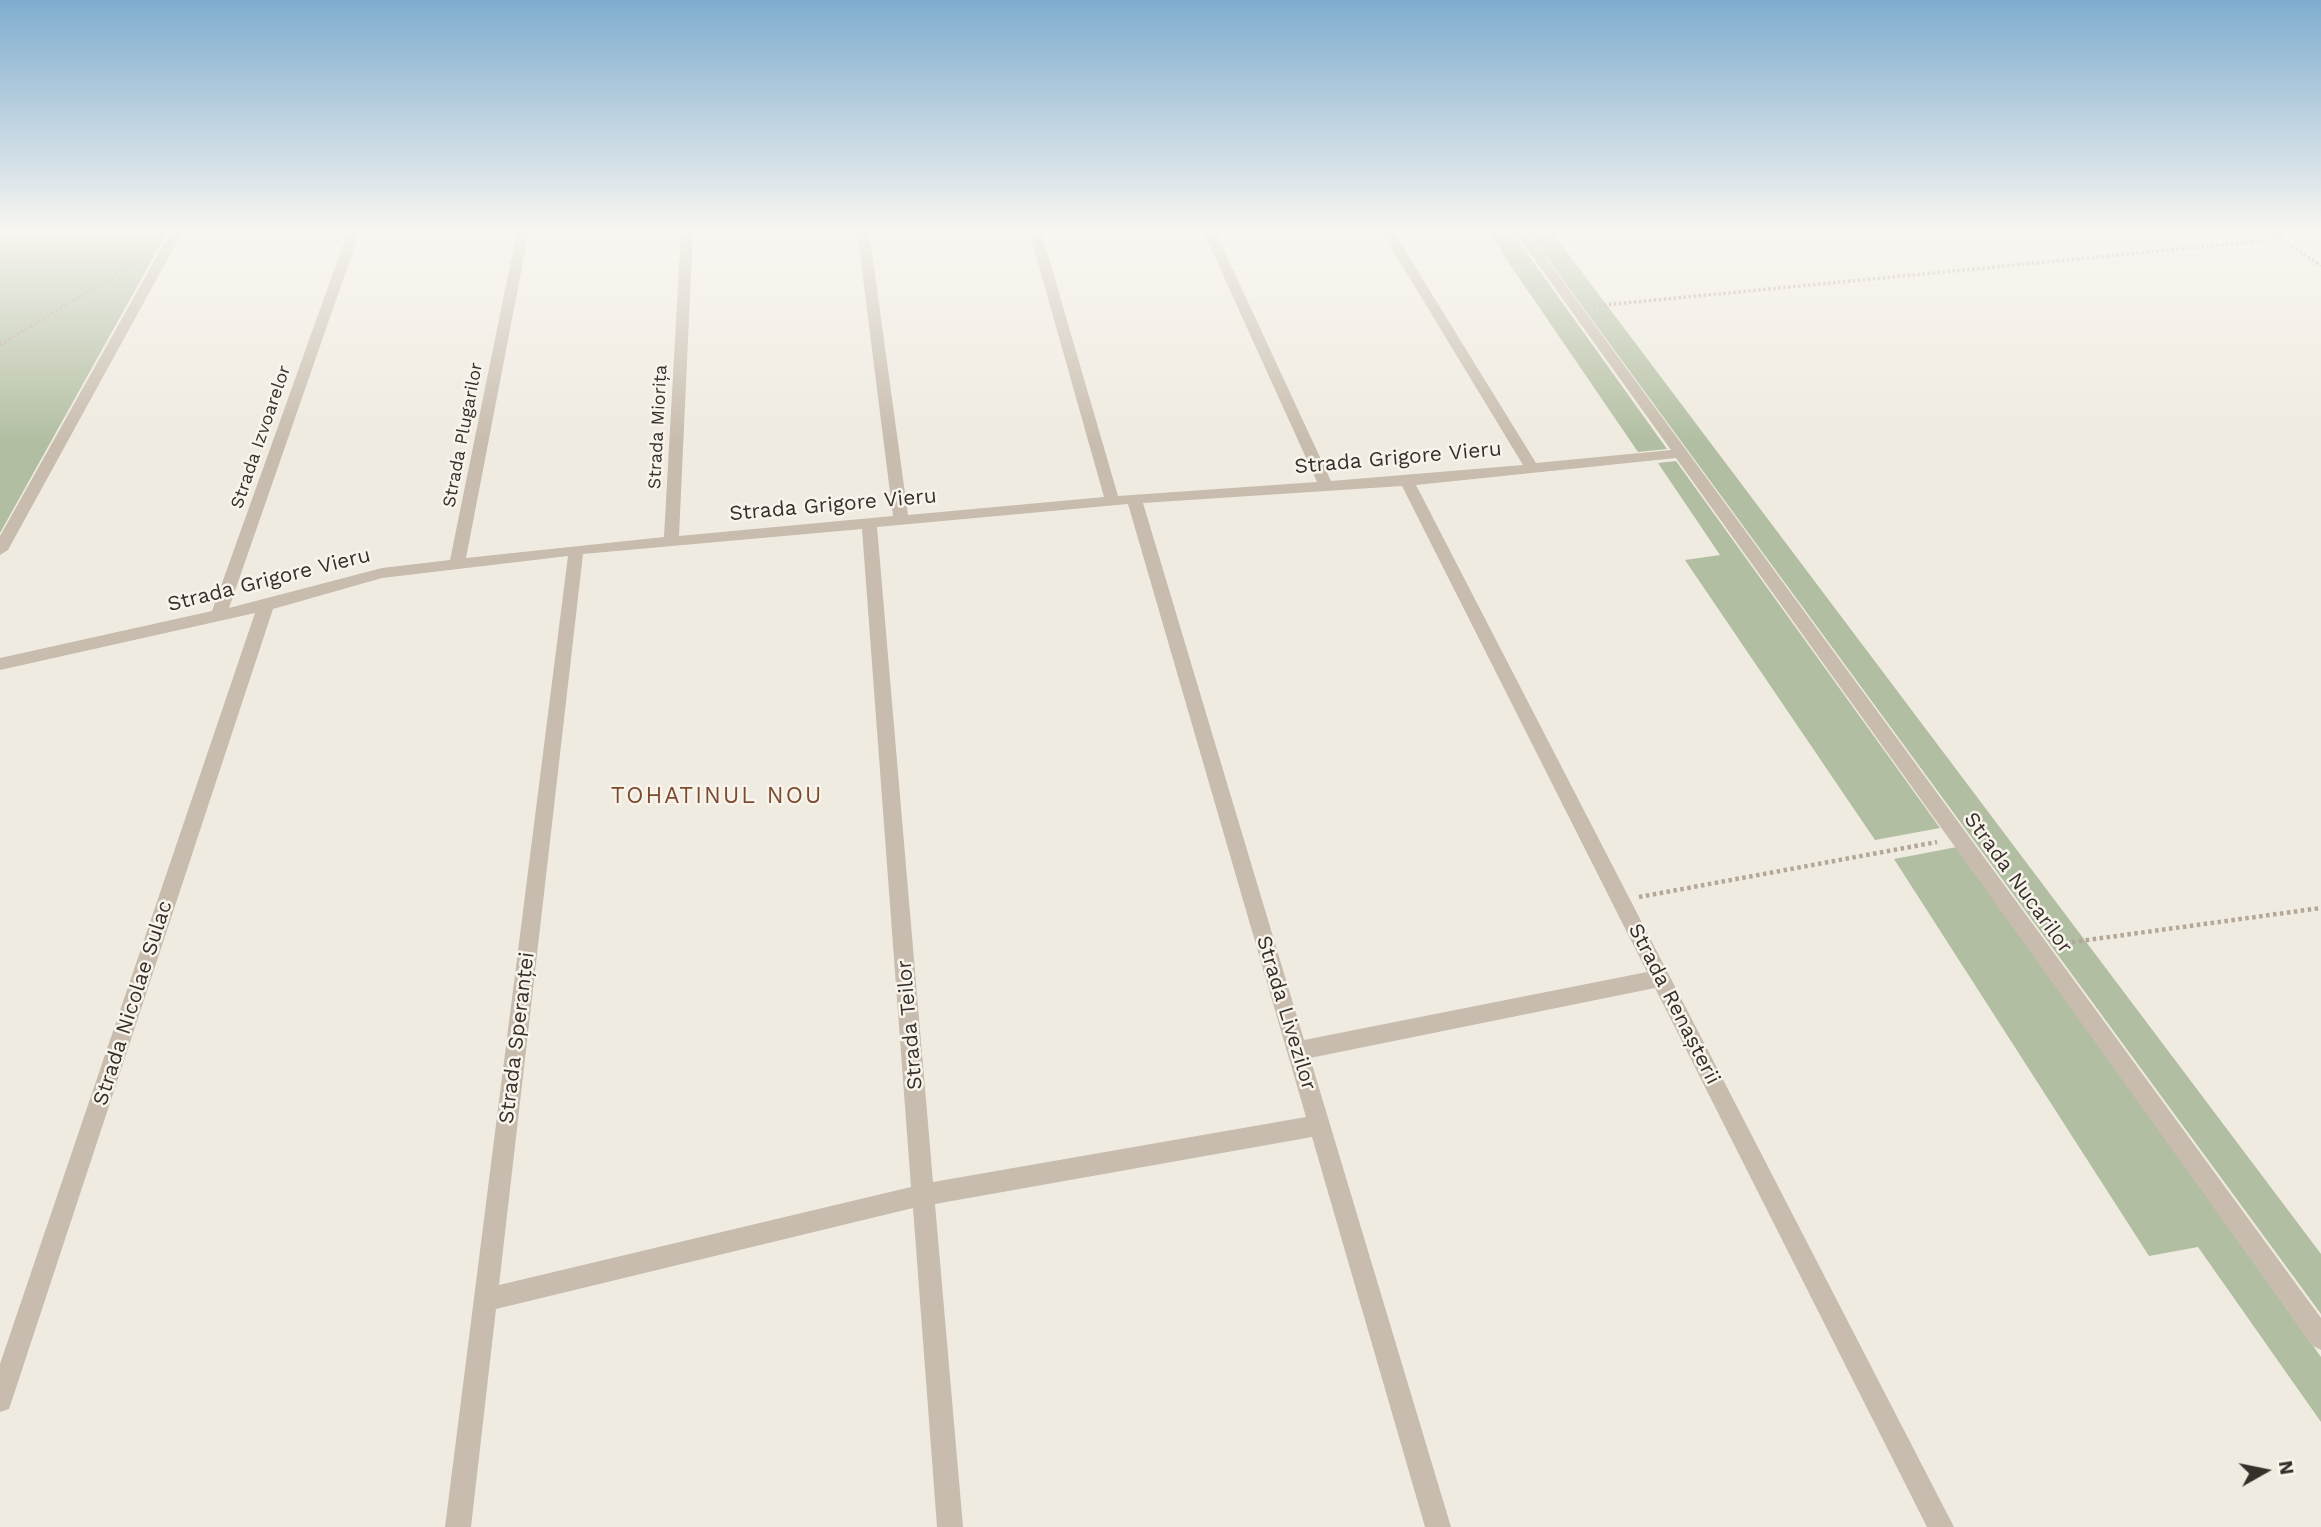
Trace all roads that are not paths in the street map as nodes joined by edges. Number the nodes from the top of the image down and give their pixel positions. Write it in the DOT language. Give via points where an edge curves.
graph roads {
  1 [pos="137,302"];
  2 [pos="329,302"];
  3 [pos="509,302"];
  4 [pos="683,302"];
  5 [pos="872,302"];
  6 [pos="1055,302"];
  7 [pos="1242,302"];
  8 [pos="1431,302"];
  9 [pos="1572,302"];
  10 [pos="1680,453"];
  11 [pos="1531,466"];
  12 [pos="1407,481"];
  13 [pos="1326,486"];
  14 [pos="1134,499"];
  15 [pos="1112,501"];
  16 [pos="901,520"];
  17 [pos="869,523"];
  18 [pos="671,541"];
  19 [pos="0,550"];
  20 [pos="576,550"];
  21 [pos="457,564"];
  22 [pos="266,605"];
  23 [pos="218,616"];
  24 [pos="0,664"];
  25 [pos="1661,978"];
  26 [pos="1297,1051"];
  27 [pos="1319,1125"];
  28 [pos="923,1195"];
  29 [pos="485,1300"];
  30 [pos="2321,1338"];
  31 [pos="0,1401"];
  32 [pos="458,1527"];
  33 [pos="950,1527"];
  34 [pos="1438,1527"];
  35 [pos="1941,1527"];
  1 -- 19 [label="street"];
  2 -- 23 [label="street, Strada Izvoarelor"];
  3 -- 21 [label="street, Strada Plugarilor"];
  4 -- 18 [label="street, Strada Miorița"];
  5 -- 16 [label="street"];
  6 -- 15 [label="street"];
  7 -- 13 [label="street"];
  8 -- 11 [label="street"];
  9 -- 10 [label="street, Strada Nucarilor"];
  10 -- 11 [label="street, Strada Grigore Vieru"];
  10 -- 30 [label="street, Strada Nucarilor"];
  11 -- 12 [label="street, Strada Grigore Vieru"];
  12 -- 13 [label="street, Strada Grigore Vieru"];
  12 -- 25 [label="street, Strada Renașterii"];
  13 -- 14 [label="street, Strada Grigore Vieru"];
  14 -- 15 [label="street, Strada Grigore Vieru"];
  14 -- 26 [label="street, Strada Livezilor"];
  15 -- 16 [label="street, Strada Grigore Vieru"];
  16 -- 17 [label="street, Strada Grigore Vieru"];
  17 -- 18 [label="street, Strada Grigore Vieru"];
  17 -- 28 [label="street, Strada Teilor"];
  18 -- 20 [label="street, Strada Grigore Vieru"];
  20 -- 21 [label="street, Strada Grigore Vieru"];
  20 -- 29 [label="street, Strada Speranței"];
  21 -- 22 [label="street, Strada Grigore Vieru" via="382,573"];
  22 -- 23 [label="street, Strada Grigore Vieru"];
  22 -- 31 [label="street, Strada Nicolae Sulac"];
  23 -- 24 [label="street, Strada Grigore Vieru"];
  25 -- 26 [label="street"];
  25 -- 35 [label="street, Strada Renașterii"];
  26 -- 27 [label="street, Strada Livezilor"];
  27 -- 28 [label="street"];
  27 -- 34 [label="street, Strada Livezilor"];
  28 -- 29 [label="street"];
  28 -- 33 [label="street, Strada Teilor"];
  29 -- 32 [label="street, Strada Speranței"];
}
